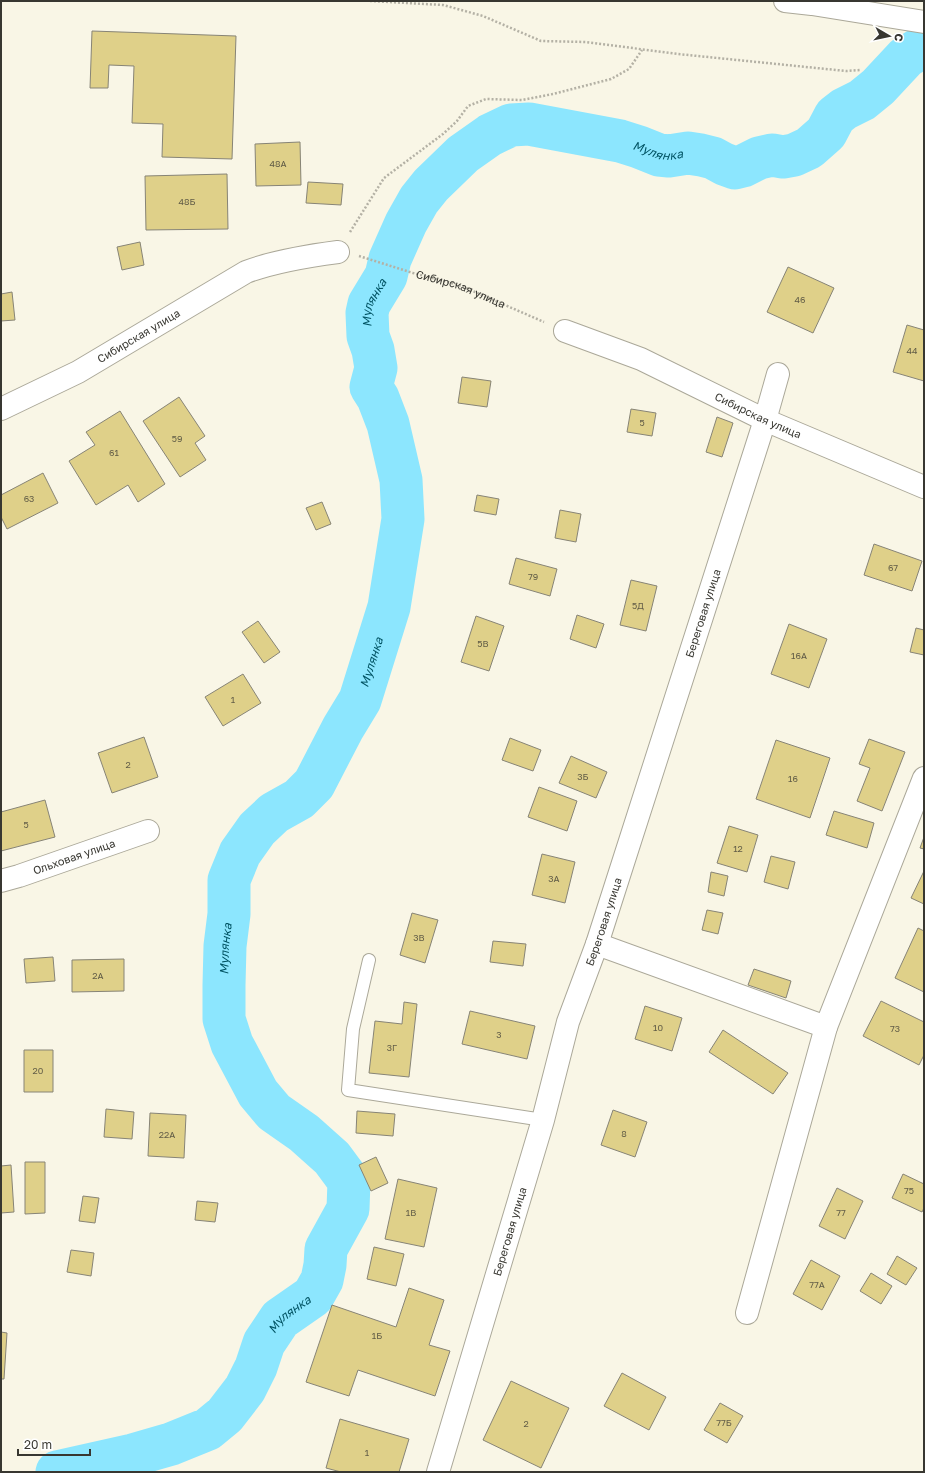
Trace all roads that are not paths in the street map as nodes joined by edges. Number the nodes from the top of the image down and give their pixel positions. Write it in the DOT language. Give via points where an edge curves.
graph roads {
  1 [pos="785,1"];
  2 [pos="924,22"];
  3 [pos="341,252"];
  4 [pos="564,331"];
  5 [pos="778,374"];
  6 [pos="1,409"];
  7 [pos="765,420"];
  8 [pos="924,487"];
  9 [pos="924,778"];
  10 [pos="148,831"];
  11 [pos="1,881"];
  12 [pos="597,944"];
  13 [pos="369,960"];
  14 [pos="826,1026"];
  15 [pos="543,1120"];
  16 [pos="747,1314"];
  17 [pos="438,1472"];
  1 -- 2 [label="main road"];
  3 -- 6 [label="main road, Сибирская улица" via="292,259 246,272 78,372"];
  4 -- 7 [label="main road, Сибирская улица" via="641,358"];
  5 -- 7 [label="main road, Береговая улица"];
  7 -- 8 [label="main road, Сибирская улица"];
  7 -- 12 [label="main road, Береговая улица"];
  9 -- 14 [label="main road"];
  10 -- 11 [label="main road, Ольховая улица"];
  12 -- 14 [label="main road"];
  12 -- 15 [label="main road, Береговая улица" via="568,1022"];
  13 -- 15 [label="lane" via="353,1029 348,1090"];
  14 -- 16 [label="main road"];
  15 -- 17 [label="main road, Береговая улица"];
}
